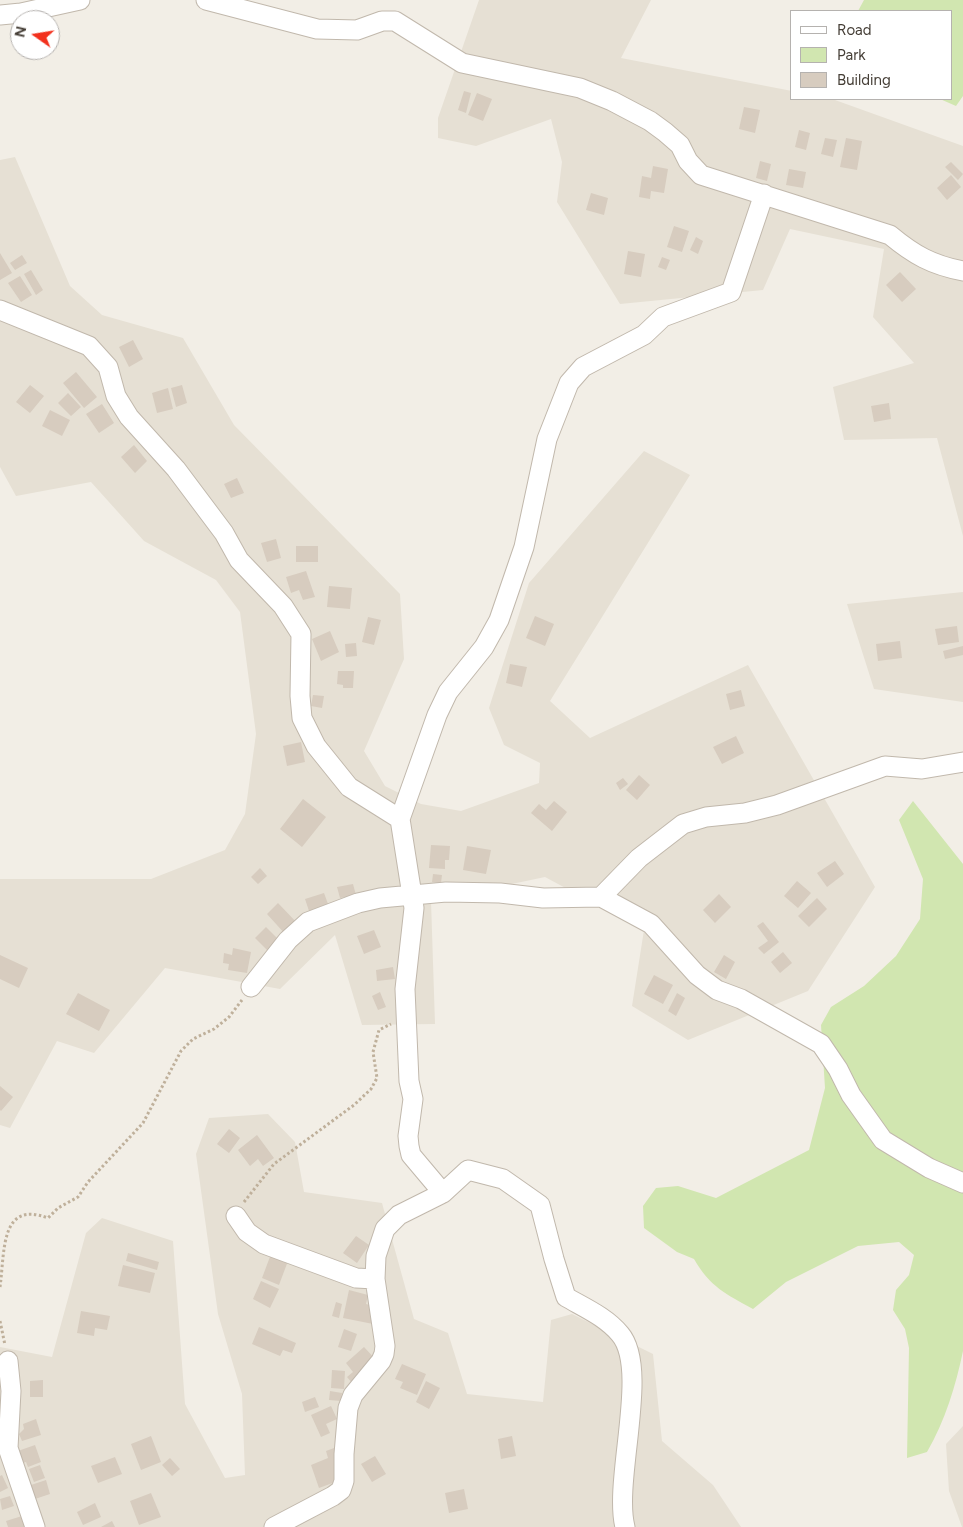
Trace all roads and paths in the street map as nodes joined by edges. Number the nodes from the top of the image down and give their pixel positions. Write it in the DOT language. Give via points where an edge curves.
graph roads {
  1 [pos="80,0"];
  2 [pos="206,0"];
  3 [pos="0,14"];
  4 [pos="764,194"];
  5 [pos="963,271"];
  6 [pos="0,310"];
  7 [pos="963,762"];
  8 [pos="400,819"];
  9 [pos="412,894"];
  10 [pos="601,897"];
  11 [pos="252,987"];
  12 [pos="405,1017"];
  13 [pos="961,1184"];
  14 [pos="443,1193"];
  15 [pos="236,1216"];
  16 [pos="375,1279"];
  17 [pos="0,1287"];
  18 [pos="0,1321"];
  19 [pos="8,1361"];
  20 [pos="35,1527"];
  21 [pos="274,1527"];
  22 [pos="625,1527"];
  1 -- 3 [label="street" via="21,13"];
  2 -- 4 [label="street" via="325,30 357,30 382,21 396,21 462,63 580,88 612,101 665,132 680,145 688,161 701,175"];
  4 -- 5 [label="street" via="890,235 931,264"];
  4 -- 8 [label="street" via="731,292 663,318 644,335 583,367 569,382 547,438 524,547 500,620 484,647 448,692"];
  6 -- 8 [label="street" via="89,346 108,367 116,396 129,417 176,469 224,533 239,560 283,606 301,634 302,718 316,746 349,788"];
  7 -- 10 [label="street" via="922,769 885,766 777,805 683,824 639,858"];
  8 -- 9 [label="street"];
  9 -- 10 [label="street" via="475,892 543,898"];
  9 -- 11 [label="street" via="380,898 308,922 288,940"];
  9 -- 12 [label="street" via="414,908"];
  10 -- 13 [label="street" via="651,924 697,975 717,990 740,999 821,1044 883,1140"];
  11 -- 17 [label="path" via="229,1017 193,1039 181,1051 143,1123 78,1197 48,1218 31,1213 8,1220 0,1250 3,1265"];
  12 -- 14 [label="street" via="413,1099 409,1146 412,1155"];
  12 -- 15 [label="path" via="379,1030 373,1052 377,1078 371,1089 348,1110 274,1164 238,1207"];
  14 -- 16 [label="street" via="399,1215 385,1229 376,1256"];
  14 -- 22 [label="street" via="468,1170 503,1179 540,1205 566,1297 604,1318 622,1335 629,1354 631,1377 631,1418 622,1493"];
  15 -- 16 [label="street" via="248,1232 264,1244 356,1278"];
  16 -- 21 [label="street" via="384,1354 353,1395 348,1408 341,1490"];
  18 -- 19 [label="path"];
  19 -- 20 [label="street" via="11,1391 8,1448"];
}
